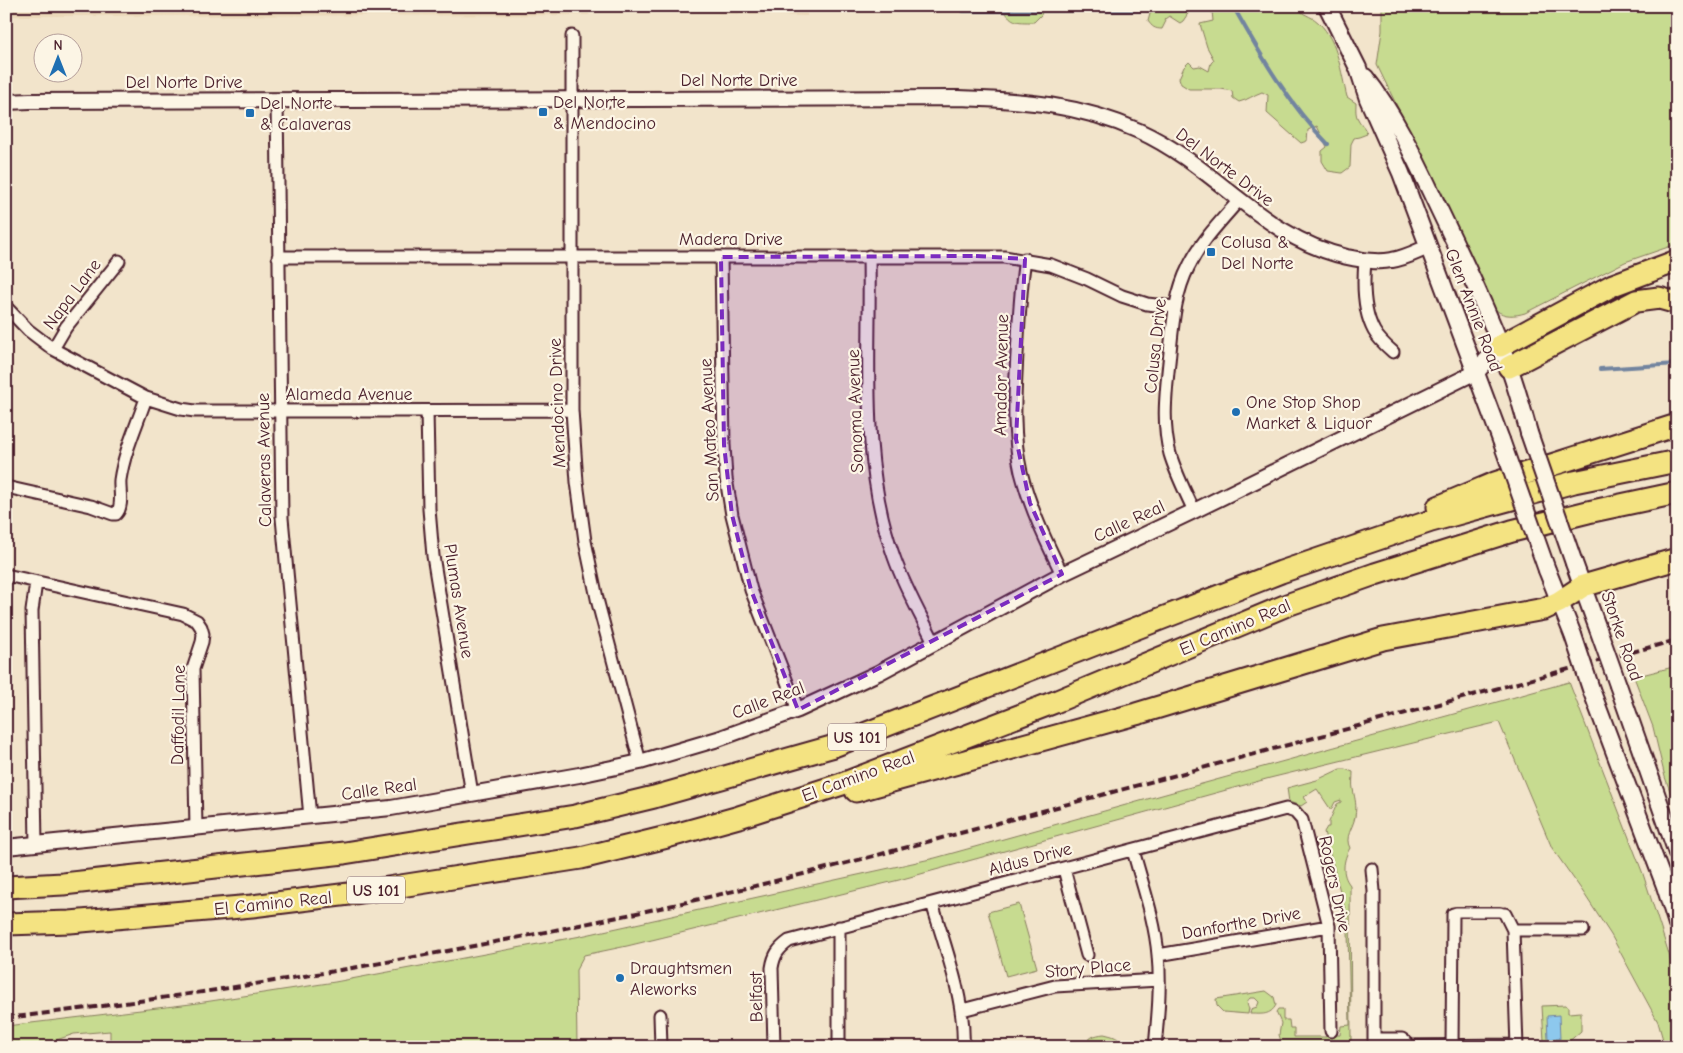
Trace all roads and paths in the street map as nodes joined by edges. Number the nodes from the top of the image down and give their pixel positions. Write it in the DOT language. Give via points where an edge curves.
graph roads {
  1 [pos="1327,6"];
  2 [pos="572,36"];
  3 [pos="1358,68"];
  4 [pos="572,99"];
  5 [pos="277,100"];
  6 [pos="6,102"];
  7 [pos="1240,199"];
  8 [pos="1428,247"];
  9 [pos="869,256"];
  10 [pos="278,257"];
  11 [pos="572,257"];
  12 [pos="721,257"];
  13 [pos="1025,259"];
  14 [pos="119,261"];
  15 [pos="1365,261"];
  16 [pos="1677,261"];
  17 [pos="1677,303"];
  18 [pos="6,307"];
  19 [pos="1175,308"];
  20 [pos="1500,346"];
  21 [pos="53,349"];
  22 [pos="1393,352"];
  23 [pos="1509,367"];
  24 [pos="1476,372"];
  25 [pos="146,398"];
  26 [pos="572,410"];
  27 [pos="281,411"];
  28 [pos="427,411"];
  29 [pos="1677,425"];
  30 [pos="1530,433"];
  31 [pos="1677,461"];
  32 [pos="6,487"];
  33 [pos="1677,493"];
  34 [pos="1194,511"];
  35 [pos="1677,559"];
  36 [pos="1281,572"];
  37 [pos="1062,574"];
  38 [pos="6,575"];
  39 [pos="36,582"];
  40 [pos="1583,586"];
  41 [pos="1560,602"];
  42 [pos="934,642"];
  43 [pos="798,710"];
  44 [pos="640,762"];
  45 [pos="472,794"];
  46 [pos="1292,811"];
  47 [pos="310,817"];
  48 [pos="739,817"];
  49 [pos="196,829"];
  50 [pos="36,845"];
  51 [pos="6,847"];
  52 [pos="1133,850"];
  53 [pos="1677,853"];
  54 [pos="1064,869"];
  55 [pos="1372,869"];
  56 [pos="6,887"];
  57 [pos="932,903"];
  58 [pos="1453,914"];
  59 [pos="1505,914"];
  60 [pos="6,924"];
  61 [pos="1677,924"];
  62 [pos="1329,926"];
  63 [pos="839,927"];
  64 [pos="1513,930"];
  65 [pos="1583,930"];
  66 [pos="779,948"];
  67 [pos="1087,955"];
  68 [pos="1158,955"];
  69 [pos="1159,980"];
  70 [pos="962,1010"];
  71 [pos="660,1015"];
  72 [pos="1331,1031"];
  73 [pos="1374,1043"];
  74 [pos="1412,1046"];
  75 [pos="1452,1046"];
  76 [pos="1517,1046"];
  77 [pos="661,1047"];
  78 [pos="774,1047"];
  79 [pos="840,1047"];
  80 [pos="964,1047"];
  81 [pos="1155,1047"];
  1 -- 3 [label="main road, Glen Annie Road"];
  2 -- 4 [label="street, Mendocino Drive"];
  3 -- 8 [label="main road, Glen Annie Road"];
  3 -- 20 [label="main road, Glen Annie Road" via="1379,95 1421,171"];
  4 -- 5 [label="street, Del Norte Drive"];
  4 -- 7 [label="street, Del Norte Drive" via="958,98 1038,102 1094,115 1138,130 1176,150"];
  4 -- 11 [label="street, Mendocino Drive"];
  5 -- 6 [label="street, Del Norte Drive"];
  5 -- 10 [label="street, Calaveras Avenue"];
  7 -- 15 [label="street, Del Norte Drive" via="1274,226 1302,242 1332,254"];
  7 -- 19 [label="street, Colusa Drive" via="1188,267"];
  8 -- 15 [label="street, Del Norte Drive" via="1391,260"];
  8 -- 24 [label="main road, Glen Annie Road"];
  9 -- 12 [label="street, Madera Drive"];
  9 -- 13 [label="street, Madera Drive"];
  9 -- 42 [label="street, Sonoma Avenue" via="870,432 878,498 893,556"];
  10 -- 11 [label="street, Madera Drive"];
  10 -- 27 [label="street, Calaveras Avenue"];
  11 -- 12 [label="street, Madera Drive"];
  11 -- 26 [label="street, Mendocino Drive"];
  12 -- 43 [label="street, San Mateo Avenue" via="724,445 732,515 751,590"];
  13 -- 19 [label="street, Madera Drive" via="1061,268 1134,300"];
  13 -- 37 [label="street, Amador Avenue" via="1016,381 1016,439 1030,503"];
  14 -- 21 [label="street, Napa Lane"];
  15 -- 22 [label="street" via="1365,302 1370,323 1374,333"];
  16 -- 20 [label="highway" via="1613,285"];
  17 -- 23 [label="highway" via="1659,298 1636,301"];
  18 -- 21 [label="street, Alameda Avenue"];
  19 -- 34 [label="street, Colusa Drive" via="1166,389 1166,435 1176,471"];
  20 -- 23 [label="main road, Glen Annie Road"];
  20 -- 24 [label="main road"];
  21 -- 25 [label="street, Alameda Avenue"];
  23 -- 24 [label="main road"];
  23 -- 30 [label="main road, Glen Annie Road"];
  24 -- 34 [label="street, Calle Real"];
  24 -- 41 [label="main road, Glen Annie Road, bridge"];
  25 -- 27 [label="street, Alameda Avenue" via="188,411"];
  25 -- 32 [label="street" via="122,467 120,508 116,514"];
  26 -- 28 [label="street, Alameda Avenue"];
  26 -- 44 [label="street, Mendocino Drive" via="585,541 607,642"];
  27 -- 28 [label="street, Alameda Avenue"];
  27 -- 47 [label="street, Calaveras Avenue" via="282,518"];
  28 -- 45 [label="street, Plumas Avenue" via="433,556"];
  29 -- 36 [label="highway" via="1495,483"];
  30 -- 40 [label="main road, Storke Road, bridge"];
  31 -- 36 [label="highway, El Camino Real / US 101" via="1574,482 1456,514"];
  33 -- 48 [label="highway, El Camino Real / US 101" via="1512,531 1374,574 1287,605 1027,713 842,784"];
  34 -- 37 [label="street, Calle Real"];
  35 -- 40 [label="highway"];
  36 -- 56 [label="highway, El Camino Real / US 101" via="831,748 654,797 575,816 344,852 63,884"];
  37 -- 42 [label="street, Calle Real"];
  38 -- 39 [label="street"];
  39 -- 49 [label="street, Daffodil Lane" via="183,614 197,621 201,627 202,642 193,669"];
  39 -- 50 [label="street" via="32,611"];
  40 -- 41 [label="highway"];
  40 -- 53 [label="main road, Storke Road, bridge"];
  41 -- 48 [label="highway" via="1544,609 1383,639 1136,714 846,794"];
  41 -- 61 [label="main road, bridge"];
  42 -- 43 [label="street, Calle Real" via="878,673"];
  43 -- 44 [label="street, Calle Real" via="718,739"];
  44 -- 45 [label="street, Calle Real"];
  45 -- 47 [label="street, Calle Real"];
  46 -- 52 [label="street, Aldus Drive" via="1284,809"];
  46 -- 62 [label="street, Rogers Drive" via="1302,820"];
  47 -- 49 [label="street, Calle Real"];
  48 -- 60 [label="highway, El Camino Real / US 101" via="581,858 349,894 70,922"];
  49 -- 50 [label="street, Calle Real"];
  50 -- 51 [label="street, Calle Real"];
  52 -- 54 [label="street, Aldus Drive"];
  52 -- 68 [label="street" via="1155,930"];
  54 -- 57 [label="street, Aldus Drive"];
  54 -- 67 [label="street"];
  55 -- 73 [label="street"];
  57 -- 63 [label="street, Aldus Drive"];
  57 -- 70 [label="street"];
  58 -- 59 [label="street"];
  58 -- 75 [label="street"];
  59 -- 64 [label="street"];
  62 -- 68 [label="street, Danforthe Drive"];
  62 -- 72 [label="street, Rogers Drive"];
  63 -- 66 [label="street, Aldus Drive" via="789,941"];
  63 -- 79 [label="street"];
  64 -- 65 [label="street"];
  64 -- 76 [label="street"];
  66 -- 78 [label="street, Belfast" via="772,968"];
  68 -- 69 [label="street"];
  69 -- 70 [label="street, Story Place" via="1055,986"];
  69 -- 81 [label="street"];
  70 -- 80 [label="street"];
  71 -- 77 [label="street"];
  73 -- 74 [label="street" via="1402,1039"];
  74 -- 75 [label="street"];
  75 -- 76 [label="street"];
}
